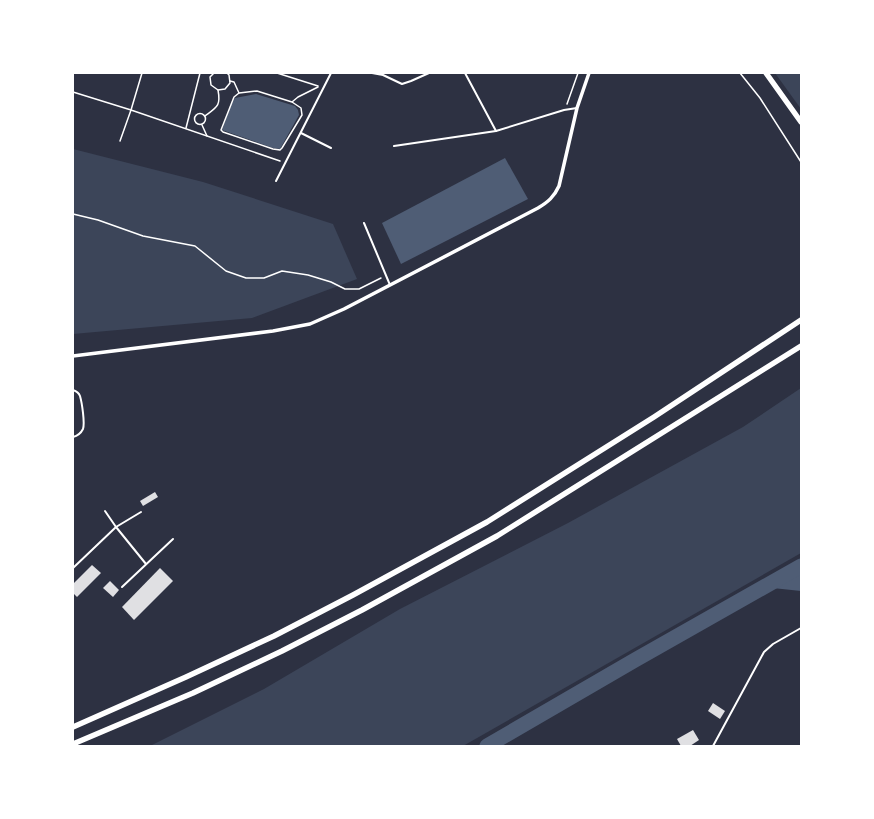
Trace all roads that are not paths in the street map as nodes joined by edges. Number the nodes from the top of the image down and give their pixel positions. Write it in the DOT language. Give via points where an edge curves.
graph roads {
  1 [pos="331,73"];
  2 [pos="372,73"];
  3 [pos="429,73"];
  4 [pos="465,73"];
  5 [pos="588,73"];
  6 [pos="766,73"];
  7 [pos="576,108"];
  8 [pos="801,122"];
  9 [pos="496,131"];
  10 [pos="301,133"];
  11 [pos="394,146"];
  12 [pos="331,148"];
  13 [pos="276,181"];
  14 [pos="364,223"];
  15 [pos="390,285"];
  16 [pos="801,320"];
  17 [pos="801,346"];
  18 [pos="73,356"];
  19 [pos="73,390"];
  20 [pos="73,437"];
  21 [pos="105,511"];
  22 [pos="141,512"];
  23 [pos="116,527"];
  24 [pos="173,539"];
  25 [pos="146,564"];
  26 [pos="73,568"];
  27 [pos="122,587"];
  28 [pos="801,628"];
  29 [pos="73,727"];
  30 [pos="75,743"];
  31 [pos="712,746"];
  1 -- 10 [label="lane"];
  2 -- 3 [label="lane" via="402,84"];
  4 -- 9 [label="lane"];
  5 -- 7 [label="street"];
  6 -- 8 [label="main road"];
  7 -- 9 [label="lane"];
  7 -- 15 [label="street" via="559,186 549,202"];
  9 -- 11 [label="lane"];
  10 -- 12 [label="lane"];
  10 -- 13 [label="lane"];
  14 -- 15 [label="lane"];
  15 -- 18 [label="street" via="310,324"];
  16 -- 29 [label="main road" via="654,417 487,522 274,636"];
  17 -- 30 [label="main road" via="497,536 362,610 282,652"];
  19 -- 20 [label="lane" via="80,395 83,428"];
  21 -- 23 [label="lane"];
  22 -- 23 [label="lane"];
  23 -- 25 [label="lane"];
  23 -- 26 [label="lane"];
  24 -- 25 [label="lane"];
  25 -- 27 [label="lane"];
  28 -- 31 [label="lane" via="764,652"];
}
